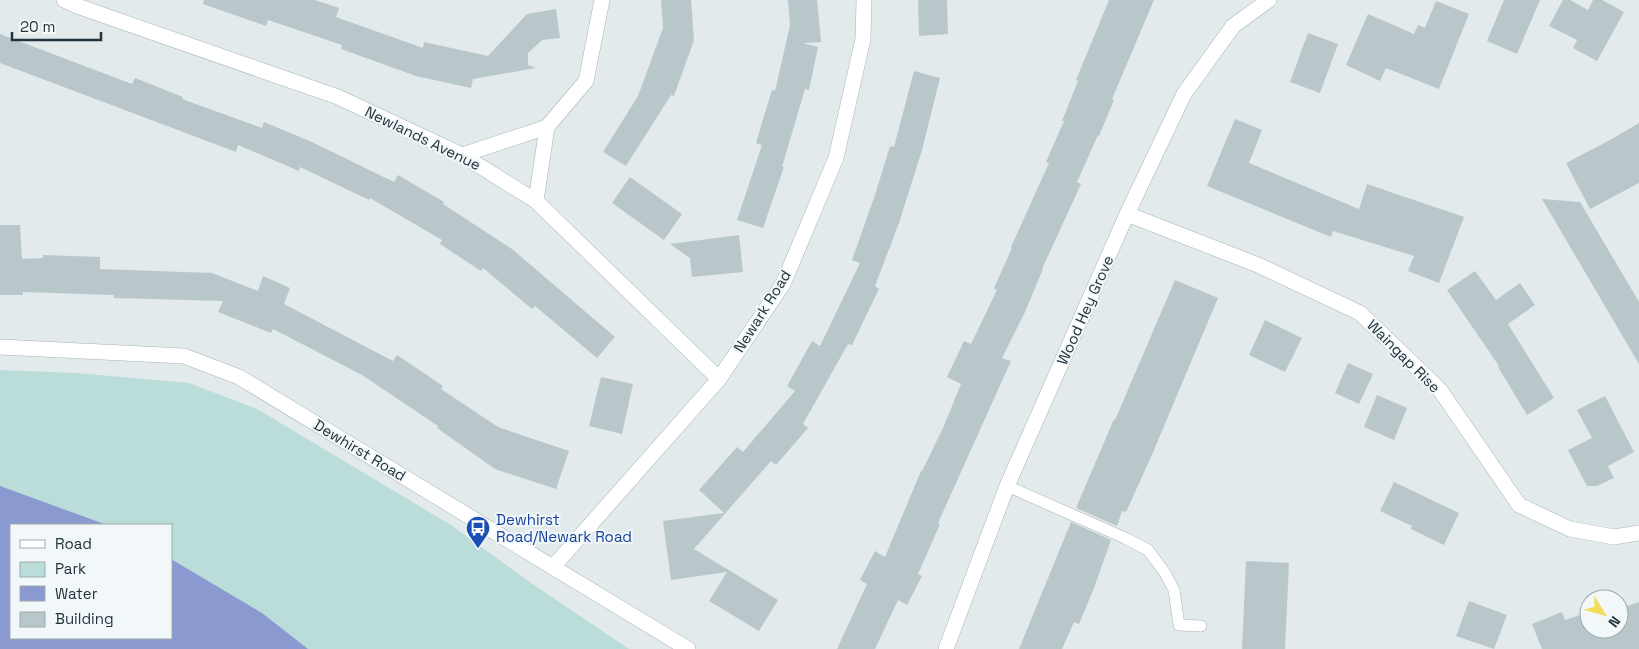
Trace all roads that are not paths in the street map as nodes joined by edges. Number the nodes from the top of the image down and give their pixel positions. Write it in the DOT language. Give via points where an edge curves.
graph roads {
  1 [pos="64,0"];
  2 [pos="602,0"];
  3 [pos="864,0"];
  4 [pos="1269,0"];
  5 [pos="547,127"];
  6 [pos="462,155"];
  7 [pos="536,200"];
  8 [pos="1127,214"];
  9 [pos="0,347"];
  10 [pos="718,379"];
  11 [pos="1007,486"];
  12 [pos="1639,534"];
  13 [pos="553,567"];
  14 [pos="1201,626"];
  15 [pos="688,649"];
  16 [pos="946,649"];
  1 -- 6 [label="street, Newlands Avenue" via="338,97"];
  2 -- 5 [label="street" via="586,81"];
  3 -- 10 [label="street, Newark Road" via="863,39 836,158 782,284"];
  4 -- 8 [label="street, Wood Hey Grove" via="1233,26 1184,94"];
  5 -- 6 [label="street"];
  5 -- 7 [label="street"];
  6 -- 7 [label="street, Newlands Avenue"];
  7 -- 10 [label="street, Newlands Avenue"];
  8 -- 11 [label="street, Wood Hey Grove"];
  8 -- 12 [label="street, Waingap Rise" via="1258,265 1360,312 1440,390 1519,505 1570,529 1614,537"];
  9 -- 13 [label="street, Dewhirst Road" via="184,356 238,377"];
  10 -- 13 [label="street, Newark Road"];
  11 -- 14 [label="lane" via="1148,550 1174,590 1179,624"];
  11 -- 16 [label="street, Wood Hey Grove"];
  13 -- 15 [label="street, Dewhirst Road"];
}
